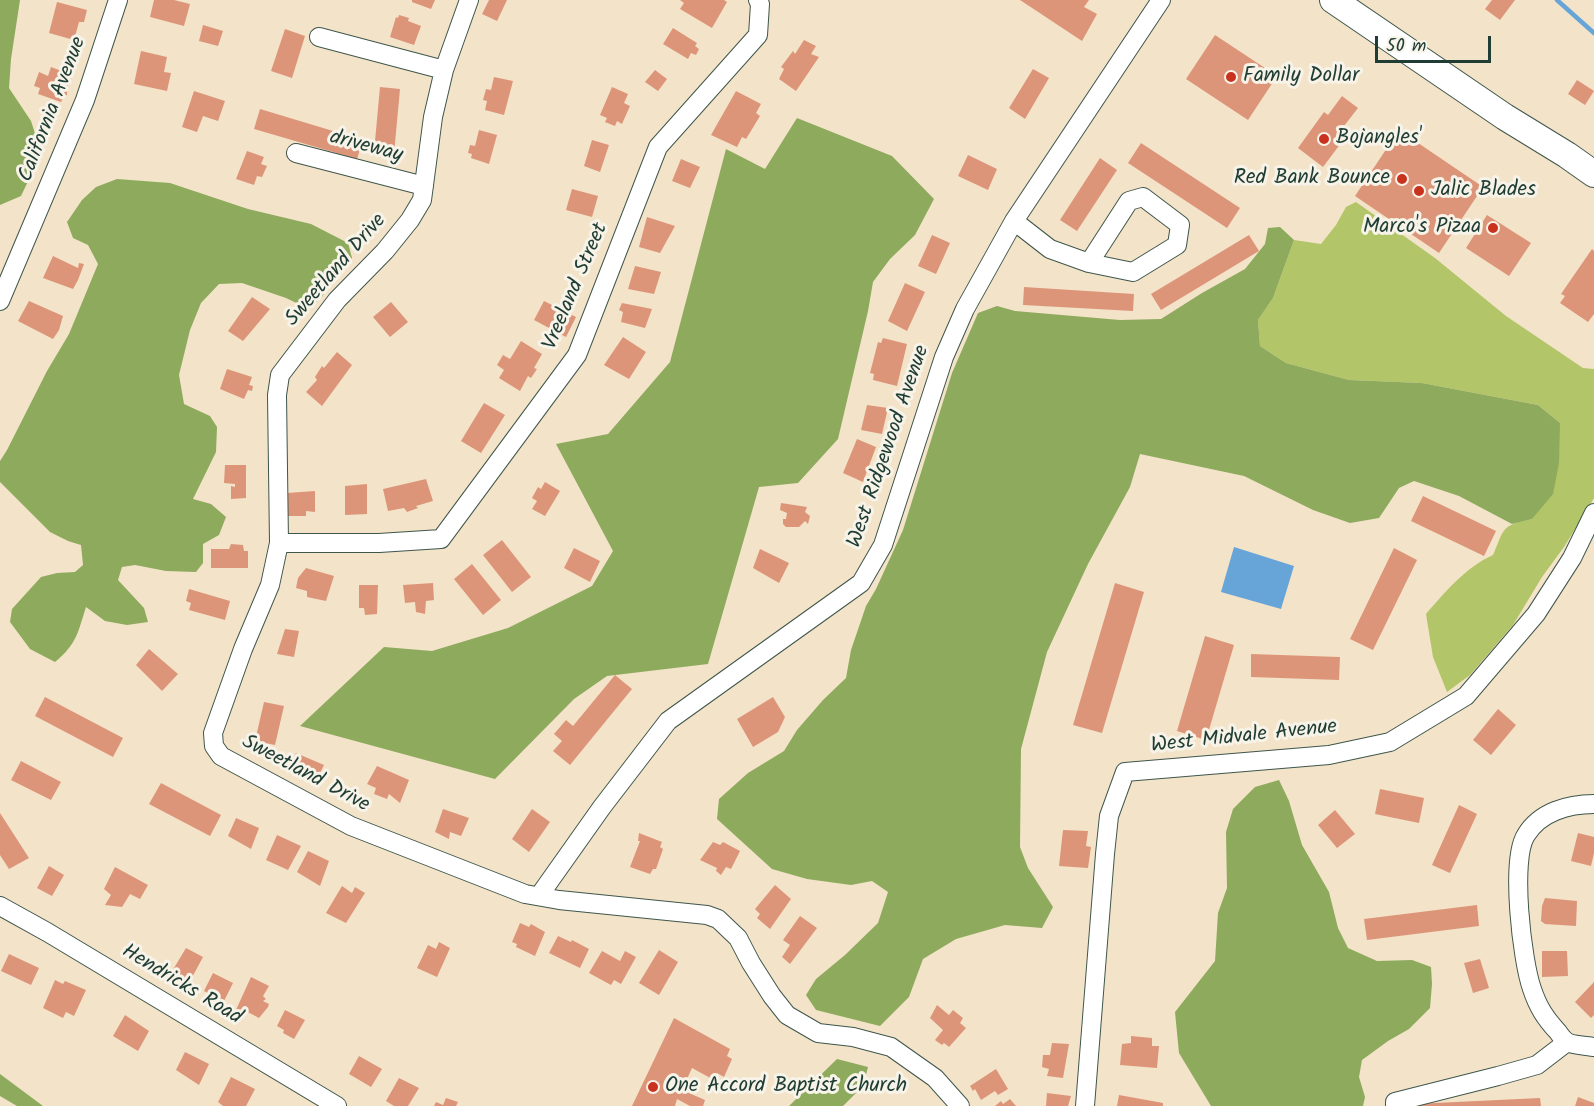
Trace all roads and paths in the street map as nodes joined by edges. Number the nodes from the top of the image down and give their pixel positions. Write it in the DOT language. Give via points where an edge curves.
graph roads {
  1 [pos="118,0"];
  2 [pos="469,0"];
  3 [pos="759,0"];
  4 [pos="1161,0"];
  5 [pos="1333,0"];
  6 [pos="319,37"];
  7 [pos="444,70"];
  8 [pos="296,153"];
  9 [pos="1594,174"];
  10 [pos="424,186"];
  11 [pos="1014,221"];
  12 [pos="1089,263"];
  13 [pos="0,301"];
  14 [pos="1594,513"];
  15 [pos="279,543"];
  16 [pos="1594,804"];
  17 [pos="539,896"];
  18 [pos="0,906"];
  19 [pos="1567,1042"];
  20 [pos="1594,1047"];
  21 [pos="338,1106"];
  22 [pos="960,1106"];
  23 [pos="1085,1106"];
  24 [pos="1395,1106"];
  1 -- 13 [label="street, California Avenue" via="85,100"];
  2 -- 7 [label="street, Sweetland Drive"];
  3 -- 15 [label="street, Vreeland Street" via="758,35 658,147 577,355 441,539"];
  4 -- 11 [label="street, West Ridgewood Avenue"];
  5 -- 9 [label="main road"];
  6 -- 7 [label="street"];
  7 -- 10 [label="street, Sweetland Drive"];
  8 -- 10 [label="street, driveway"];
  10 -- 15 [label="street, Sweetland Drive" via="422,200 410,220 337,300 280,375"];
  11 -- 12 [label="street" via="1050,249"];
  11 -- 17 [label="street, West Ridgewood Avenue" via="965,309 944,357 883,545 861,583 668,722"];
  12 -- 12 [label="street" via="1133,272 1177,245 1180,225 1143,197 1129,201"];
  14 -- 23 [label="street, West Midvale Avenue" via="1572,558 1536,614 1466,696 1390,742 1329,755 1125,772 1109,816"];
  15 -- 17 [label="street, Sweetland Drive" via="270,585 213,733 214,746 221,756 351,826 525,894"];
  16 -- 19 [label="street" via="1556,810 1539,820 1525,836 1519,855 1522,941 1531,987 1544,1016"];
  17 -- 22 [label="street, Sweetland Drive" via="718,919 738,938 787,1015 818,1033 891,1047 935,1078"];
  18 -- 21 [label="street, Hendricks Road"];
  19 -- 20 [label="street"];
  19 -- 24 [label="street" via="1537,1065 1395,1102"];
}
